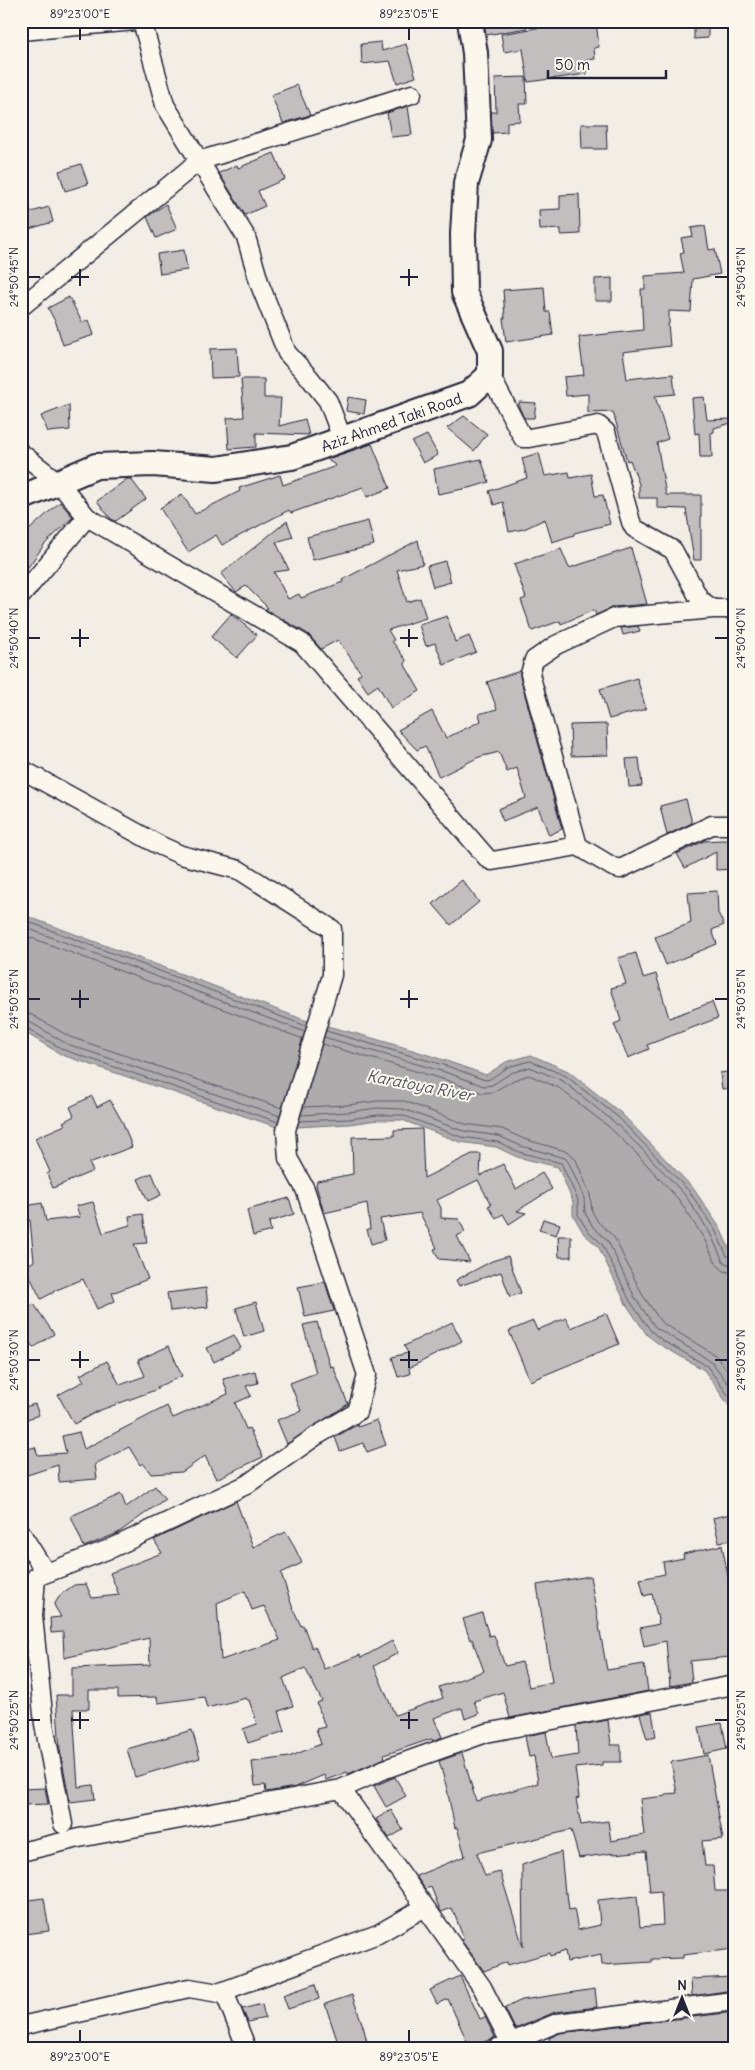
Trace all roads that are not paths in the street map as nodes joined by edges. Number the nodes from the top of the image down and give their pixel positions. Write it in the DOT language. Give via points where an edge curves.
graph roads {
  1 [pos="135,21"];
  2 [pos="142,21"];
  3 [pos="470,21"];
  4 [pos="21,31"];
  5 [pos="412,94"];
  6 [pos="199,161"];
  7 [pos="21,307"];
  8 [pos="490,375"];
  9 [pos="342,438"];
  10 [pos="21,452"];
  11 [pos="58,482"];
  12 [pos="21,498"];
  13 [pos="87,517"];
  14 [pos="21,596"];
  15 [pos="713,609"];
  16 [pos="734,609"];
  17 [pos="21,769"];
  18 [pos="734,825"];
  19 [pos="578,846"];
  20 [pos="21,1533"];
  21 [pos="46,1573"];
  22 [pos="734,1685"];
  23 [pos="341,1789"];
  24 [pos="63,1824"];
  25 [pos="21,1852"];
  26 [pos="426,1907"];
  27 [pos="218,1993"];
  28 [pos="734,2001"];
  29 [pos="21,2026"];
  30 [pos="503,2046"];
  31 [pos="247,2049"];
  1 -- 4 [label="street"];
  2 -- 6 [label="street" via="164,105"];
  3 -- 8 [label="street" via="475,53 479,140 466,183 464,292 490,351"];
  5 -- 6 [label="street"];
  6 -- 7 [label="street"];
  6 -- 9 [label="street" via="246,237 260,285 287,353 328,401"];
  8 -- 9 [label="street, Aziz Ahmed Taki Road" via="469,394"];
  8 -- 15 [label="street" via="523,438 598,425 606,432 634,528 673,550 700,600"];
  9 -- 11 [label="street, Aziz Ahmed Taki Road" via="292,457 216,469 153,464 96,466"];
  10 -- 11 [label="street"];
  11 -- 12 [label="street, Aziz Ahmed Taki Road"];
  11 -- 13 [label="street"];
  13 -- 14 [label="street"];
  13 -- 19 [label="street" via="302,643 488,859"];
  15 -- 16 [label="street"];
  15 -- 19 [label="street" via="614,618 556,645 534,660 530,674"];
  17 -- 21 [label="street" via="159,845 181,855 239,870 332,928 332,974 286,1130 288,1158 305,1188 367,1375 356,1412 246,1485 112,1548"];
  18 -- 19 [label="street" via="712,825 620,868"];
  20 -- 21 [label="street"];
  21 -- 24 [label="street" via="36,1577 33,1616 44,1724"];
  22 -- 23 [label="street" via="486,1733 385,1768"];
  23 -- 25 [label="street"];
  23 -- 26 [label="street"];
  26 -- 27 [label="street" via="378,1934"];
  26 -- 30 [label="street" via="482,1987"];
  27 -- 29 [label="street" via="189,1988"];
  27 -- 31 [label="street" via="226,1994"];
  28 -- 30 [label="street" via="557,2023"];
}
